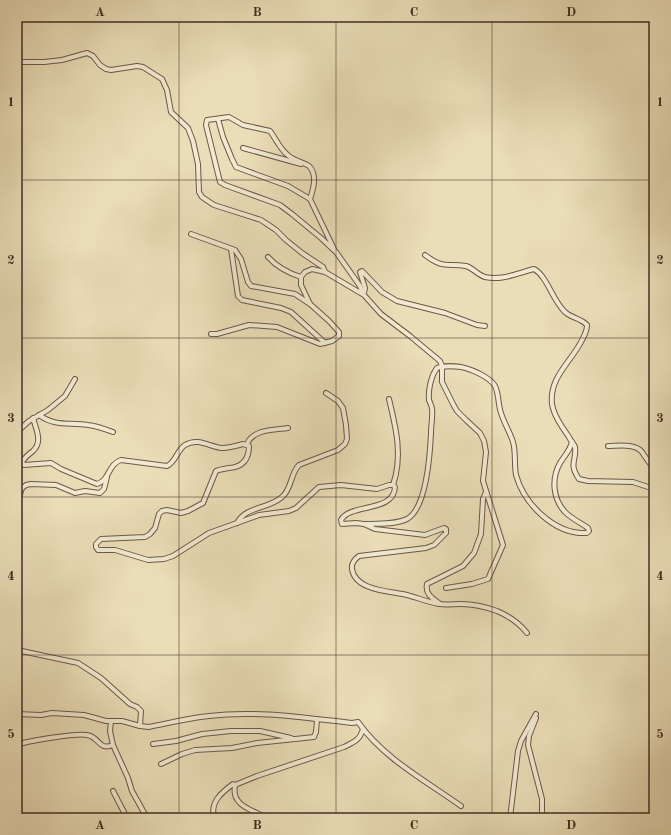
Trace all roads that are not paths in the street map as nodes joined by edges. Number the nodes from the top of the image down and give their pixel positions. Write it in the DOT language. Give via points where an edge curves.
graph roads {
  1 [pos="17,62"];
  2 [pos="218,119"];
  3 [pos="243,148"];
  4 [pos="309,166"];
  5 [pos="310,199"];
  6 [pos="191,234"];
  7 [pos="231,249"];
  8 [pos="336,252"];
  9 [pos="425,255"];
  10 [pos="268,257"];
  11 [pos="325,272"];
  12 [pos="301,277"];
  13 [pos="364,295"];
  14 [pos="310,304"];
  15 [pos="485,326"];
  16 [pos="211,334"];
  17 [pos="325,343"];
  18 [pos="442,366"];
  19 [pos="75,379"];
  20 [pos="326,393"];
  21 [pos="389,399"];
  22 [pos="39,415"];
  23 [pos="33,418"];
  24 [pos="288,428"];
  25 [pos="17,432"];
  26 [pos="113,432"];
  27 [pos="572,442"];
  28 [pos="247,444"];
  29 [pos="608,446"];
  30 [pos="654,468"];
  31 [pos="107,477"];
  32 [pos="393,485"];
  33 [pos="654,489"];
  34 [pos="486,492"];
  35 [pos="17,504"];
  36 [pos="237,523"];
  37 [pos="364,524"];
  38 [pos="446,588"];
  39 [pos="441,605"];
  40 [pos="527,633"];
  41 [pos="17,650"];
  42 [pos="17,714"];
  43 [pos="317,720"];
  44 [pos="111,721"];
  45 [pos="140,726"];
  46 [pos="363,729"];
  47 [pos="294,739"];
  48 [pos="153,744"];
  49 [pos="17,745"];
  50 [pos="113,745"];
  51 [pos="161,764"];
  52 [pos="235,785"];
  53 [pos="113,791"];
  54 [pos="460,806"];
  55 [pos="127,818"];
  56 [pos="147,818"];
  57 [pos="214,818"];
  58 [pos="267,818"];
  59 [pos="510,818"];
  60 [pos="542,818"];
  1 -- 11 [label="street" via="62,60 87,53 106,69 143,67 162,79 171,112 188,128 193,141 198,164 199,192 202,197 214,205 261,220 323,267"];
  2 -- 4 [label="street" via="229,117 243,125 270,131 288,156"];
  2 -- 5 [label="street" via="236,167 288,186"];
  2 -- 8 [label="street" via="207,120 206,125 220,182 280,204"];
  3 -- 4 [label="street"];
  4 -- 5 [label="street" via="313,174"];
  5 -- 8 [label="street"];
  6 -- 7 [label="street"];
  7 -- 14 [label="street" via="235,250 241,259 251,286 295,294"];
  7 -- 17 [label="street" via="238,296 242,300 291,312"];
  8 -- 13 [label="street"];
  9 -- 27 [label="street" via="442,265 468,267 483,277 503,278 534,269 540,272 552,296 564,311 588,325 577,349 556,379 552,393 556,417"];
  10 -- 12 [label="street" via="287,273"];
  11 -- 12 [label="street" via="312,269"];
  11 -- 13 [label="street"];
  12 -- 14 [label="street" via="301,285"];
  13 -- 15 [label="street" via="365,288 360,272 362,271 382,292 397,301"];
  13 -- 18 [label="street" via="381,314 410,336"];
  14 -- 17 [label="street" via="339,332 339,336"];
  16 -- 17 [label="street" via="249,325 277,327 320,344"];
  18 -- 27 [label="street" via="468,368 490,380 495,386 506,428 513,442 516,474 521,489 540,514 551,523 580,534 587,534 588,528 565,512 554,490 554,477"];
  18 -- 34 [label="street" via="442,382 453,404 480,433 484,441 486,452 482,481"];
  18 -- 37 [label="street" via="434,372 429,391 432,409 429,463 416,511 399,522"];
  19 -- 22 [label="street" via="65,396"];
  20 -- 36 [label="street" via="343,408 347,439 345,444 338,450 299,464 283,496 241,516"];
  21 -- 32 [label="street" via="399,456"];
  22 -- 23 [label="street"];
  22 -- 26 [label="street" via="55,423 88,425"];
  23 -- 25 [label="street"];
  23 -- 31 [label="street" via="38,442 36,448 22,462 24,465 51,463 97,484"];
  24 -- 28 [label="street" via="264,431 253,436"];
  27 -- 33 [label="street" via="575,446 573,465 579,479 595,482 633,482"];
  28 -- 31 [label="street" via="221,448 202,442 192,443 185,445 167,466 121,460 112,465"];
  28 -- 36 [label="street" via="249,454 246,461 232,468 216,471 203,503 181,513 162,511 156,528 145,537 101,539 96,547 98,550 115,550 148,560 164,559 210,533"];
  29 -- 30 [label="street" via="636,447"];
  31 -- 35 [label="street" via="104,489 100,493 75,493 56,485 31,484 22,488"];
  32 -- 36 [label="street" via="377,489 341,485 319,487 296,508 260,515"];
  32 -- 37 [label="street" via="395,491 388,499 379,505 343,516 341,520 342,524"];
  34 -- 38 [label="street" via="503,545 488,579"];
  34 -- 39 [label="street" via="483,498 481,534 474,552 463,566 427,584 428,595"];
  37 -- 39 [label="street" via="374,529 425,535 446,528 446,533 434,545 359,556 352,565 353,574 367,586"];
  39 -- 40 [label="street" via="462,604 497,611 520,624"];
  41 -- 45 [label="street" via="78,663 137,707 141,712"];
  42 -- 44 [label="street" via="84,715"];
  43 -- 45 [label="street" via="233,714 149,727"];
  43 -- 46 [label="street" via="358,722"];
  43 -- 47 [label="street" via="314,737"];
  44 -- 45 [label="street"];
  44 -- 50 [label="street"];
  46 -- 52 [label="street" via="357,741 344,747"];
  46 -- 54 [label="street" via="390,757"];
  47 -- 48 [label="street" via="260,731 231,731"];
  47 -- 51 [label="street" via="232,748 195,750"];
  49 -- 50 [label="street" via="83,735 93,737 103,746"];
  50 -- 56 [label="street" via="132,791"];
  52 -- 57 [label="street" via="232,784 215,801"];
  52 -- 58 [label="street" via="234,795 238,802"];
  53 -- 55 [label="street"];
  59 -- 60 [label="street" via="518,751 536,714 528,745 542,799"];
}
